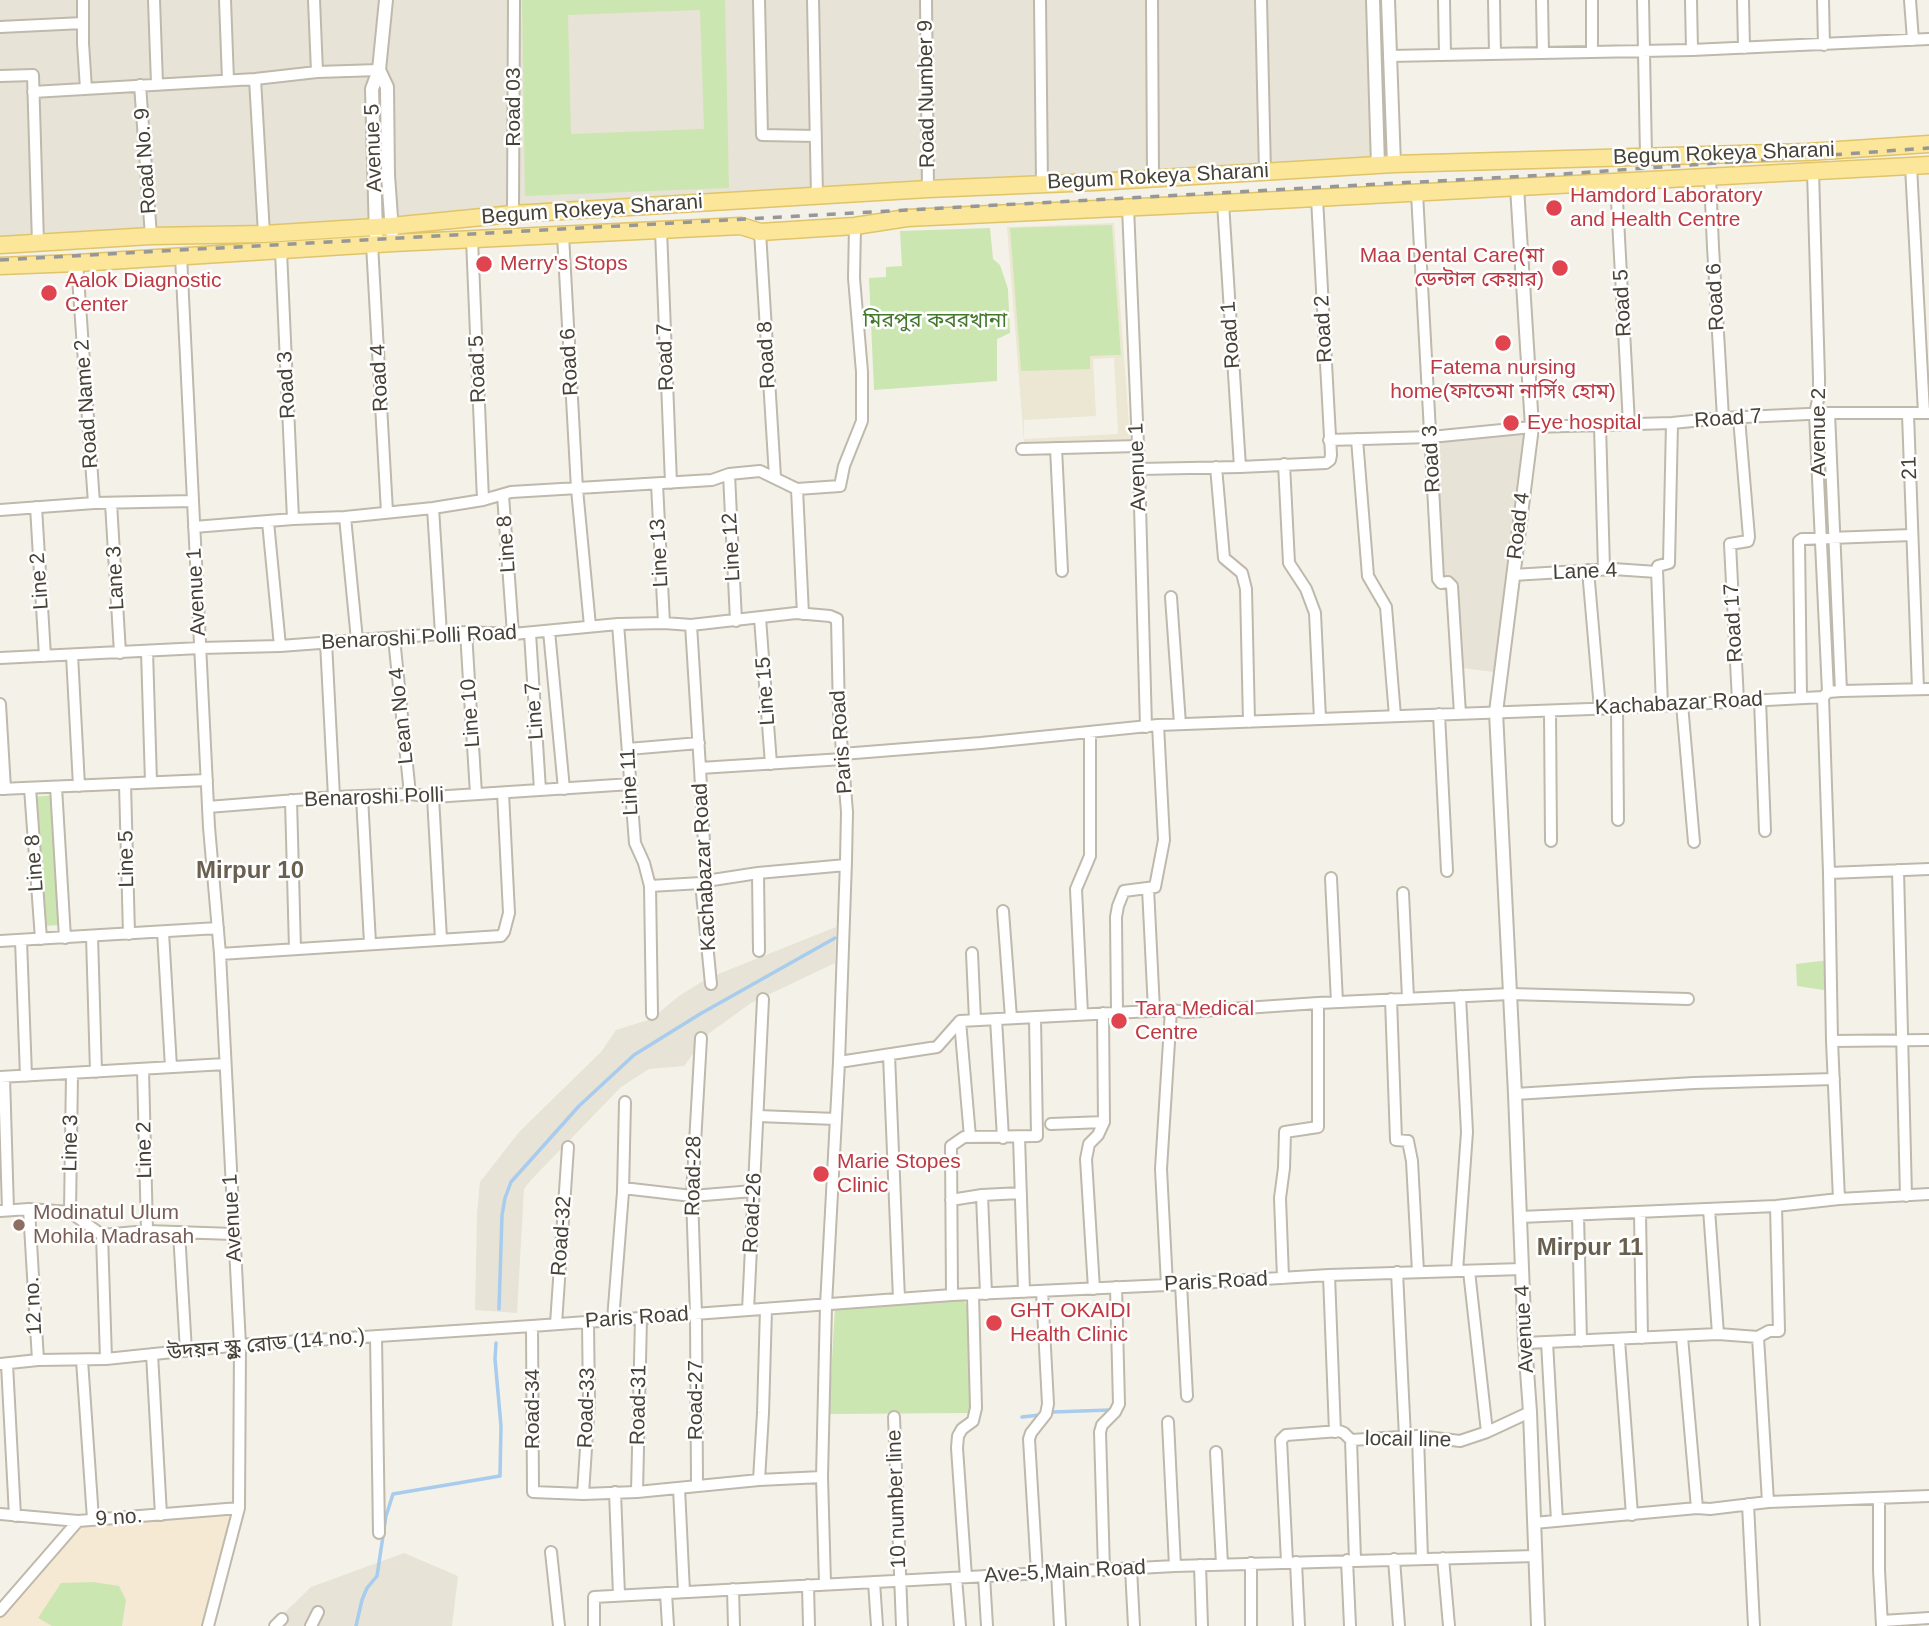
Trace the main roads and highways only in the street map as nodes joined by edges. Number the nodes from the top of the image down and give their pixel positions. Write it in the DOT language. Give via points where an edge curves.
graph roads {
  1 [pos="1929,144"];
  2 [pos="1929,165"];
  3 [pos="0,245"];
  4 [pos="0,266"];
  1 -- 3 [label="main road, Begum Rokeya Sharani" via="1386,165 513,214 264,234"];
  2 -- 4 [label="main road, Begum Rokeya Sharani" via="907,218 760,232 741,226"];
}
